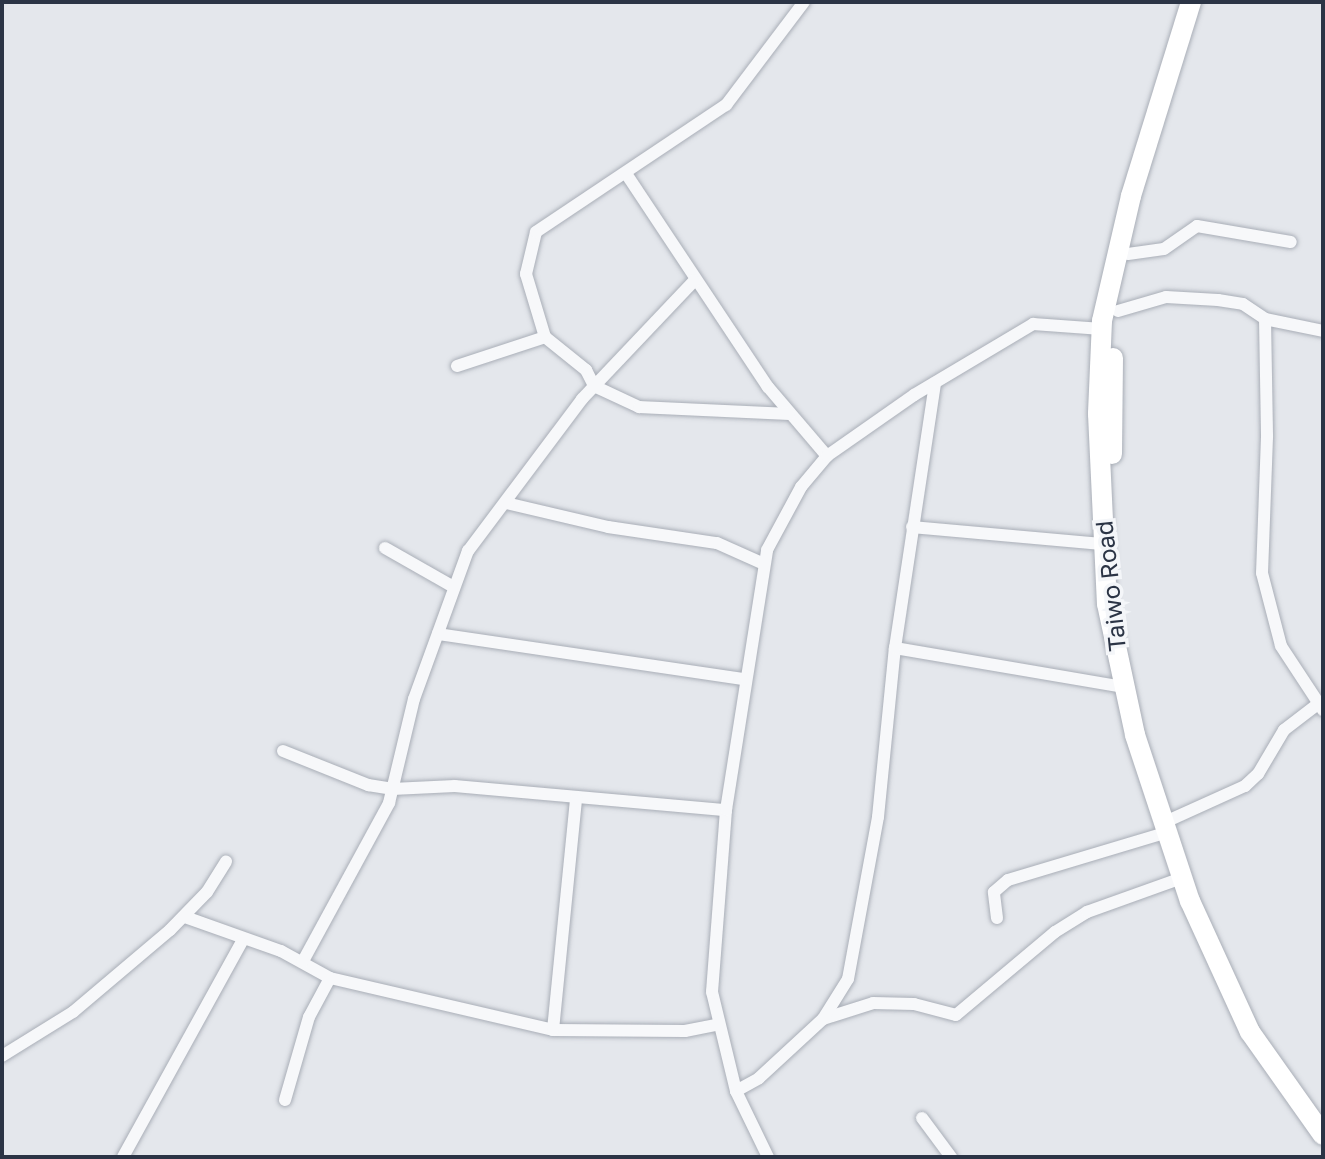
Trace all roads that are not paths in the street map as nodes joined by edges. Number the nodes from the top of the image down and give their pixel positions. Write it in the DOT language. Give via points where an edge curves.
graph roads {
  1 [pos="804,2"];
  2 [pos="1191,2"];
  3 [pos="1201,2"];
  4 [pos="627,175"];
  5 [pos="1291,242"];
  6 [pos="1128,254"];
  7 [pos="694,281"];
  8 [pos="1118,311"];
  9 [pos="1265,319"];
  10 [pos="1102,329"];
  11 [pos="1323,331"];
  12 [pos="545,337"];
  13 [pos="457,366"];
  14 [pos="935,383"];
  15 [pos="594,386"];
  16 [pos="789,414"];
  17 [pos="827,456"];
  18 [pos="506,503"];
  19 [pos="912,527"];
  20 [pos="1104,544"];
  21 [pos="385,548"];
  22 [pos="762,563"];
  23 [pos="452,586"];
  24 [pos="438,634"];
  25 [pos="895,648"];
  26 [pos="744,679"];
  27 [pos="1123,687"];
  28 [pos="1321,707"];
  29 [pos="283,751"];
  30 [pos="392,789"];
  31 [pos="576,798"];
  32 [pos="726,810"];
  33 [pos="1169,826"];
  34 [pos="226,861"];
  35 [pos="1182,878"];
  36 [pos="185,917"];
  37 [pos="997,918"];
  38 [pos="243,940"];
  39 [pos="303,961"];
  40 [pos="330,978"];
  41 [pos="823,1019"];
  42 [pos="717,1025"];
  43 [pos="553,1030"];
  44 [pos="2,1056"];
  45 [pos="736,1091"];
  46 [pos="285,1100"];
  47 [pos="1323,1116"];
  48 [pos="922,1118"];
  49 [pos="1323,1135"];
  50 [pos="123,1157"];
  51 [pos="768,1157"];
  52 [pos="951,1157"];
  1 -- 4 [label="street" via="726,105"];
  2 -- 10 [label="main road, Taiwo Road" via="1131,196"];
  3 -- 6 [label="main road, Taiwo Road"];
  4 -- 7 [label="street"];
  4 -- 12 [label="street" via="536,232 526,274"];
  5 -- 6 [label="street" via="1197,226 1164,249"];
  6 -- 8 [label="main road, Taiwo Road"];
  7 -- 15 [label="street"];
  7 -- 16 [label="street"];
  8 -- 9 [label="street" via="1166,297 1243,304"];
  8 -- 33 [label="main road, Taiwo Road" via="1112,479 1118,608"];
  9 -- 11 [label="street"];
  9 -- 28 [label="street" via="1262,573 1281,646"];
  10 -- 14 [label="street" via="1033,324"];
  10 -- 20 [label="main road, Taiwo Road" via="1098,414"];
  12 -- 13 [label="street"];
  12 -- 15 [label="street" via="586,370"];
  14 -- 17 [label="street"];
  14 -- 19 [label="street"];
  15 -- 16 [label="street" via="639,407"];
  15 -- 18 [label="street"];
  16 -- 17 [label="street"];
  17 -- 22 [label="street" via="801,487"];
  18 -- 22 [label="street" via="608,527 717,543"];
  18 -- 23 [label="street" via="468,551"];
  19 -- 20 [label="street"];
  19 -- 25 [label="street"];
  20 -- 27 [label="main road, Taiwo Road" via="1107,604"];
  21 -- 23 [label="street"];
  22 -- 26 [label="street"];
  23 -- 24 [label="street"];
  24 -- 26 [label="street"];
  24 -- 30 [label="street" via="414,699"];
  25 -- 27 [label="street"];
  25 -- 41 [label="street" via="878,817 848,979"];
  26 -- 32 [label="street"];
  27 -- 33 [label="main road, Taiwo Road"];
  28 -- 33 [label="street" via="1284,730 1245,786"];
  29 -- 30 [label="street" via="368,785"];
  30 -- 31 [label="street" via="426,785"];
  30 -- 39 [label="street" via="373,837"];
  31 -- 32 [label="street"];
  31 -- 43 [label="street"];
  32 -- 42 [label="street" via="712,961"];
  33 -- 35 [label="main road, Taiwo Road"];
  33 -- 37 [label="street" via="1008,880 994,892"];
  33 -- 47 [label="main road, Taiwo Road" via="1255,1016"];
  34 -- 36 [label="street"];
  35 -- 41 [label="street" via="1087,912 1055,932 956,1015 914,1004 873,1003"];
  35 -- 49 [label="main road, Taiwo Road" via="1250,1032"];
  36 -- 38 [label="street"];
  36 -- 44 [label="street" via="73,1012"];
  38 -- 39 [label="street"];
  38 -- 50 [label="street"];
  39 -- 40 [label="street"];
  40 -- 43 [label="street"];
  40 -- 46 [label="street" via="309,1017"];
  41 -- 45 [label="street" via="759,1078"];
  42 -- 43 [label="street" via="685,1031"];
  42 -- 45 [label="street"];
  45 -- 51 [label="street"];
  48 -- 52 [label="street"];
}
